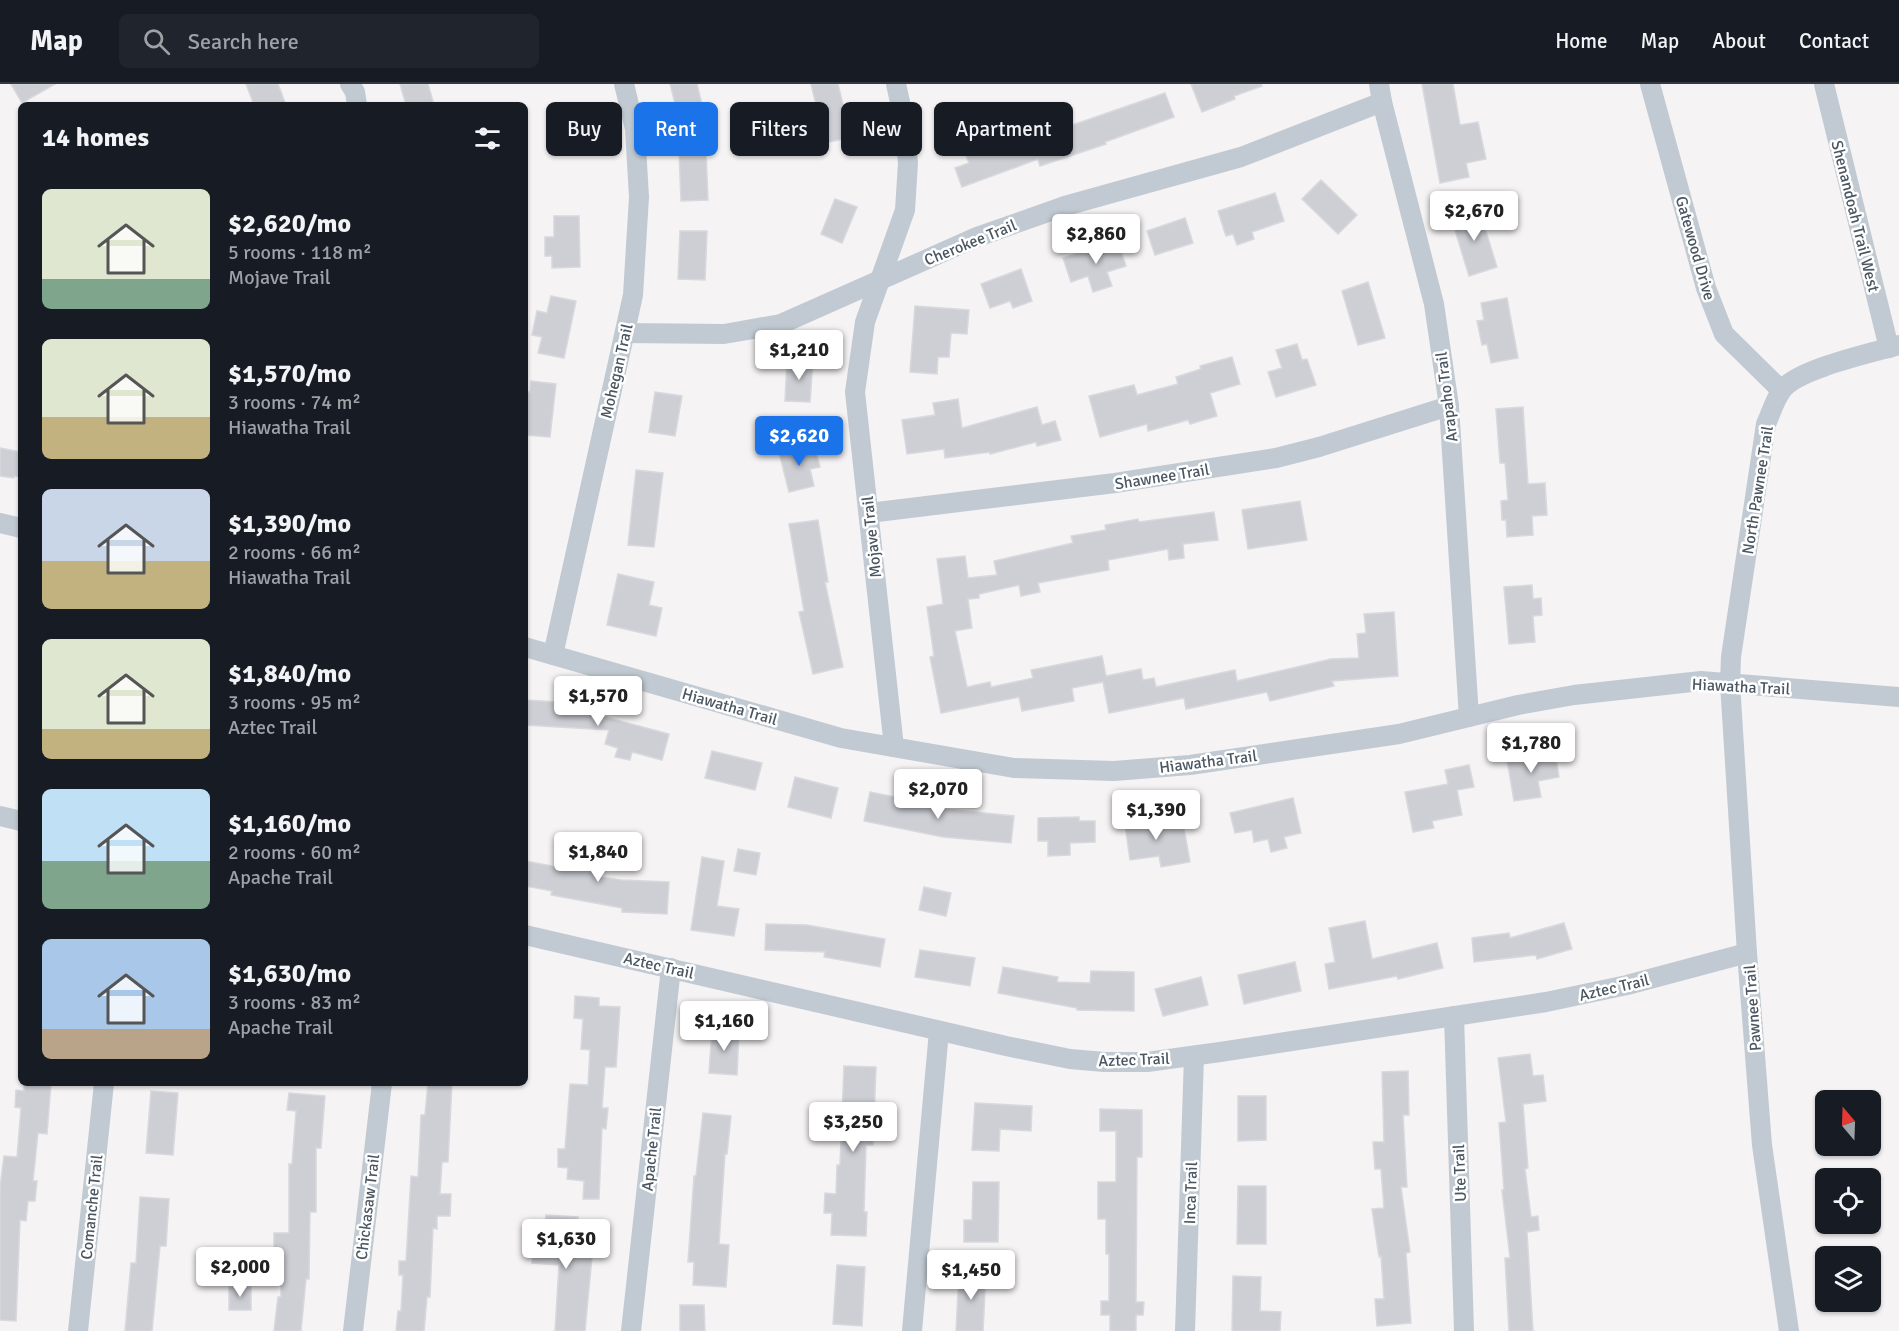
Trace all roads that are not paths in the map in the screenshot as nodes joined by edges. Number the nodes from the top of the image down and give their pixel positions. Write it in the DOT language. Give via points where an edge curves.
graph roads {
  1 [pos="350,84"];
  2 [pos="624,84"];
  3 [pos="896,84"];
  4 [pos="1650,84"];
  5 [pos="1824,84"];
  6 [pos="1380,93"];
  7 [pos="357,102"];
  8 [pos="880,280"];
  9 [pos="625,333"];
  10 [pos="1894,347"];
  11 [pos="1781,390"];
  12 [pos="1449,406"];
  13 [pos="869,513"];
  14 [pos="0,523"];
  15 [pos="18,527"];
  16 [pos="528,648"];
  17 [pos="553,655"];
  18 [pos="1730,683"];
  19 [pos="1899,697"];
  20 [pos="1469,717"];
  21 [pos="894,747"];
  22 [pos="0,816"];
  23 [pos="18,820"];
  24 [pos="528,936"];
  25 [pos="1747,952"];
  26 [pos="671,968"];
  27 [pos="1454,1016"];
  28 [pos="939,1031"];
  29 [pos="1194,1056"];
  30 [pos="104,1086"];
  31 [pos="382,1086"];
  32 [pos="78,1331"];
  33 [pos="353,1331"];
  34 [pos="631,1331"];
  35 [pos="912,1331"];
  36 [pos="1185,1331"];
  37 [pos="1464,1331"];
  38 [pos="1788,1331"];
  1 -- 7 [label="street"];
  2 -- 9 [label="street, Mohegan Trail" via="635,129 639,197 633,295"];
  3 -- 8 [label="street, Mojave Trail" via="908,163 905,210"];
  4 -- 11 [label="street, Gatewood Drive" via="1706,288 1724,334"];
  5 -- 10 [label="street, Shenandoah Trail West"];
  6 -- 8 [label="street, Cherokee Trail" via="1241,157 1065,206 977,237"];
  6 -- 12 [label="street, Arapaho Trail" via="1434,304"];
  8 -- 9 [label="street, Cherokee Trail" via="781,324 756,330 724,334"];
  8 -- 13 [label="street, Mojave Trail" via="865,322 855,392"];
  9 -- 17 [label="street, Mohegan Trail"];
  10 -- 11 [label="street" via="1813,371 1790,381"];
  11 -- 18 [label="street, North Pawnee Trail" via="1766,424"];
  12 -- 13 [label="street, Shawnee Trail" via="1276,458 1104,485"];
  12 -- 20 [label="street, Arapaho Trail"];
  13 -- 21 [label="street, Mojave Trail"];
  14 -- 15 [label="street"];
  16 -- 17 [label="street, Hiawatha Trail"];
  17 -- 21 [label="street, Hiawatha Trail" via="841,738"];
  18 -- 19 [label="street, Hiawatha Trail"];
  18 -- 20 [label="street, Hiawatha Trail" via="1701,681 1574,695"];
  18 -- 25 [label="street, Pawnee Trail"];
  20 -- 21 [label="street, Hiawatha Trail" via="1399,734 1191,765 1114,771 1014,768"];
  22 -- 23 [label="street"];
  24 -- 26 [label="street, Aztec Trail"];
  25 -- 27 [label="street, Aztec Trail" via="1627,986"];
  25 -- 38 [label="street, Pawnee Trail" via="1762,1145"];
  26 -- 28 [label="street, Aztec Trail"];
  26 -- 34 [label="street, Apache Trail"];
  27 -- 29 [label="street, Aztec Trail"];
  27 -- 37 [label="street, Ute Trail"];
  28 -- 29 [label="street, Aztec Trail" via="1070,1059 1147,1062"];
  28 -- 35 [label="street"];
  29 -- 36 [label="street, Inca Trail"];
  30 -- 32 [label="street, Comanche Trail"];
  31 -- 33 [label="street, Chickasaw Trail"];
}
